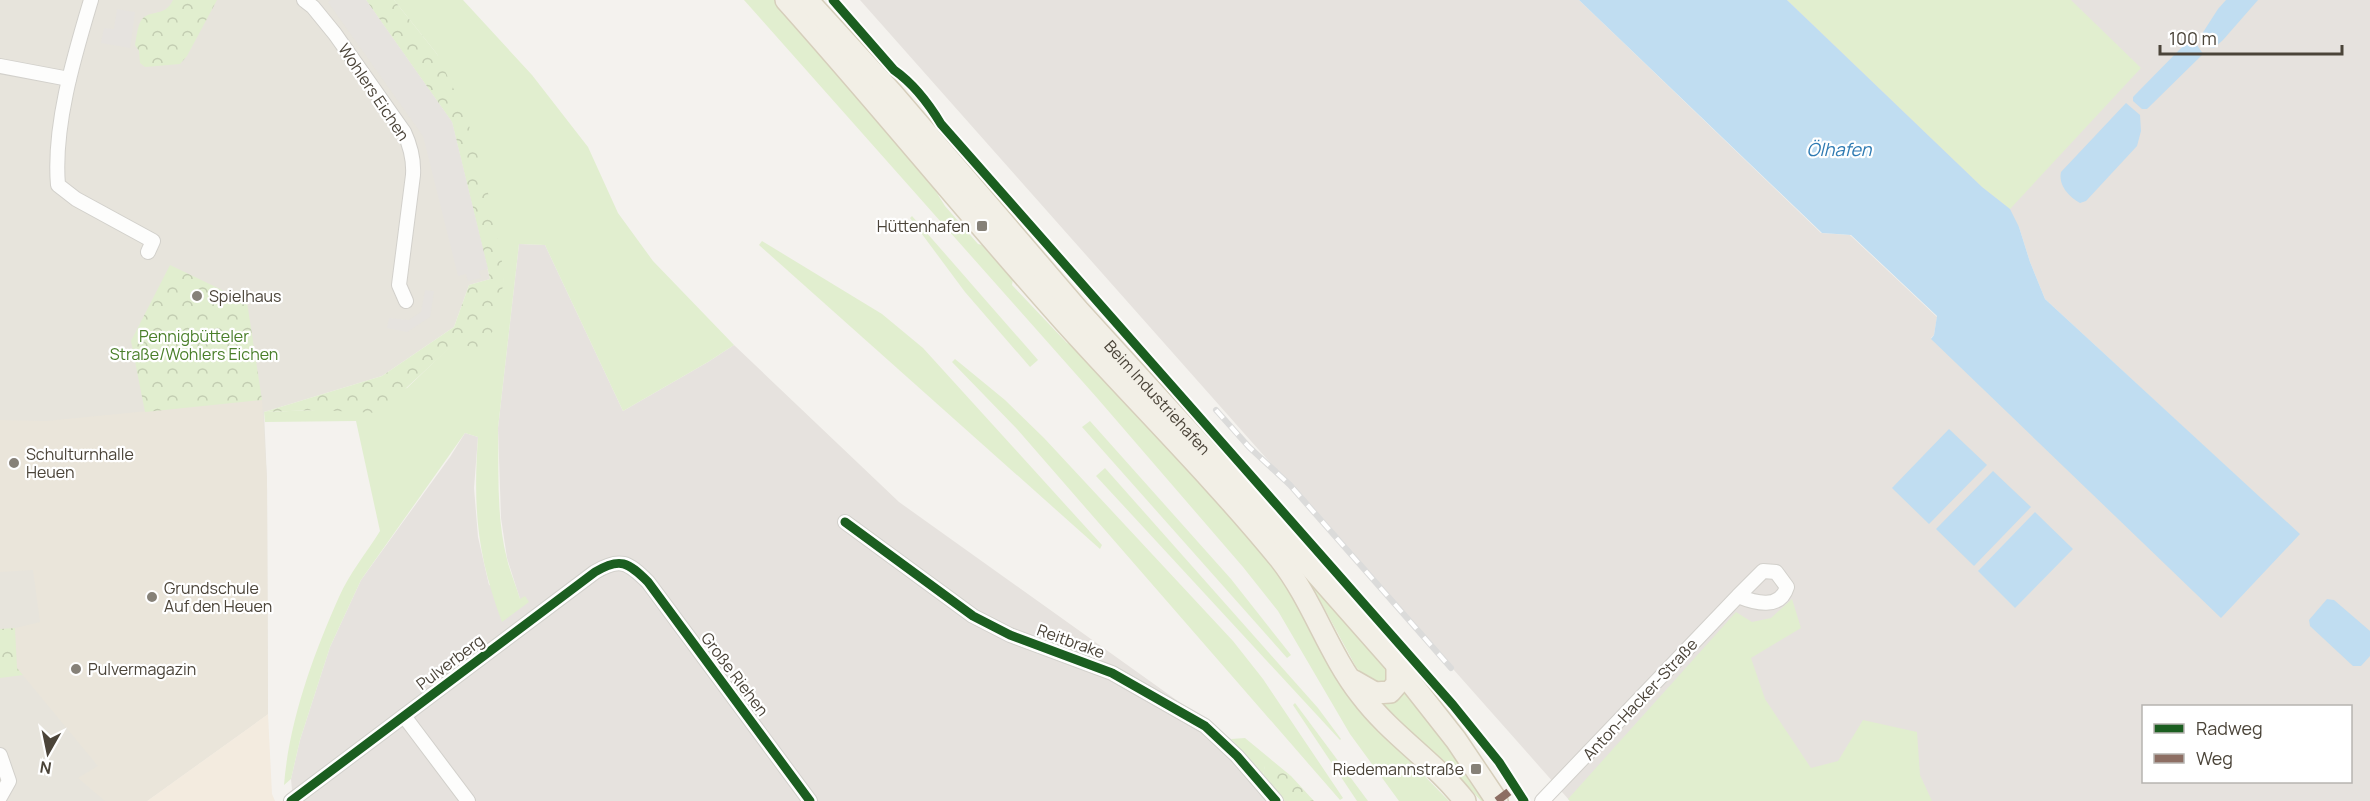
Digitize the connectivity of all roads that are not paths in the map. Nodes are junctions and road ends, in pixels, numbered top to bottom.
1 (91, 0) edge
2 (304, 0) edge
3 (786, 0) edge
4 (807, 0) edge
5 (0, 66) edge
6 (69, 79) junction
7 (148, 252) dead end
8 (406, 301) dead end
9 (845, 522) dead end
10 (633, 567) joint
11 (1738, 596) dead end
12 (1397, 665) junction
13 (1348, 678) junction
14 (404, 716) junction
15 (0, 755) edge
16 (0, 797) edge
17 (291, 801) edge
18 (468, 801) edge
19 (810, 801) edge
20 (1276, 801) edge
21 (1465, 801) edge
22 (1497, 801) edge
23 (1542, 801) edge

1 - 6 street
2 - 8 street, Wohlers Eichen
3 - 13 main road, Beim Industriehafen
4 - 12 main road, Beim Industriehafen
5 - 6 street
6 - 7 street
9 - 20 street, Reitbrake
10 - 14 street, Pulverberg
10 - 19 street, Große Riehen
11 - 23 street, Anton-Hacker-Straße
12 - 13 main road
12 - 22 main road, Beim Industriehafen
13 - 21 main road, Beim Industriehafen
14 - 17 street, Pulverberg
14 - 18 street
15 - 16 street

